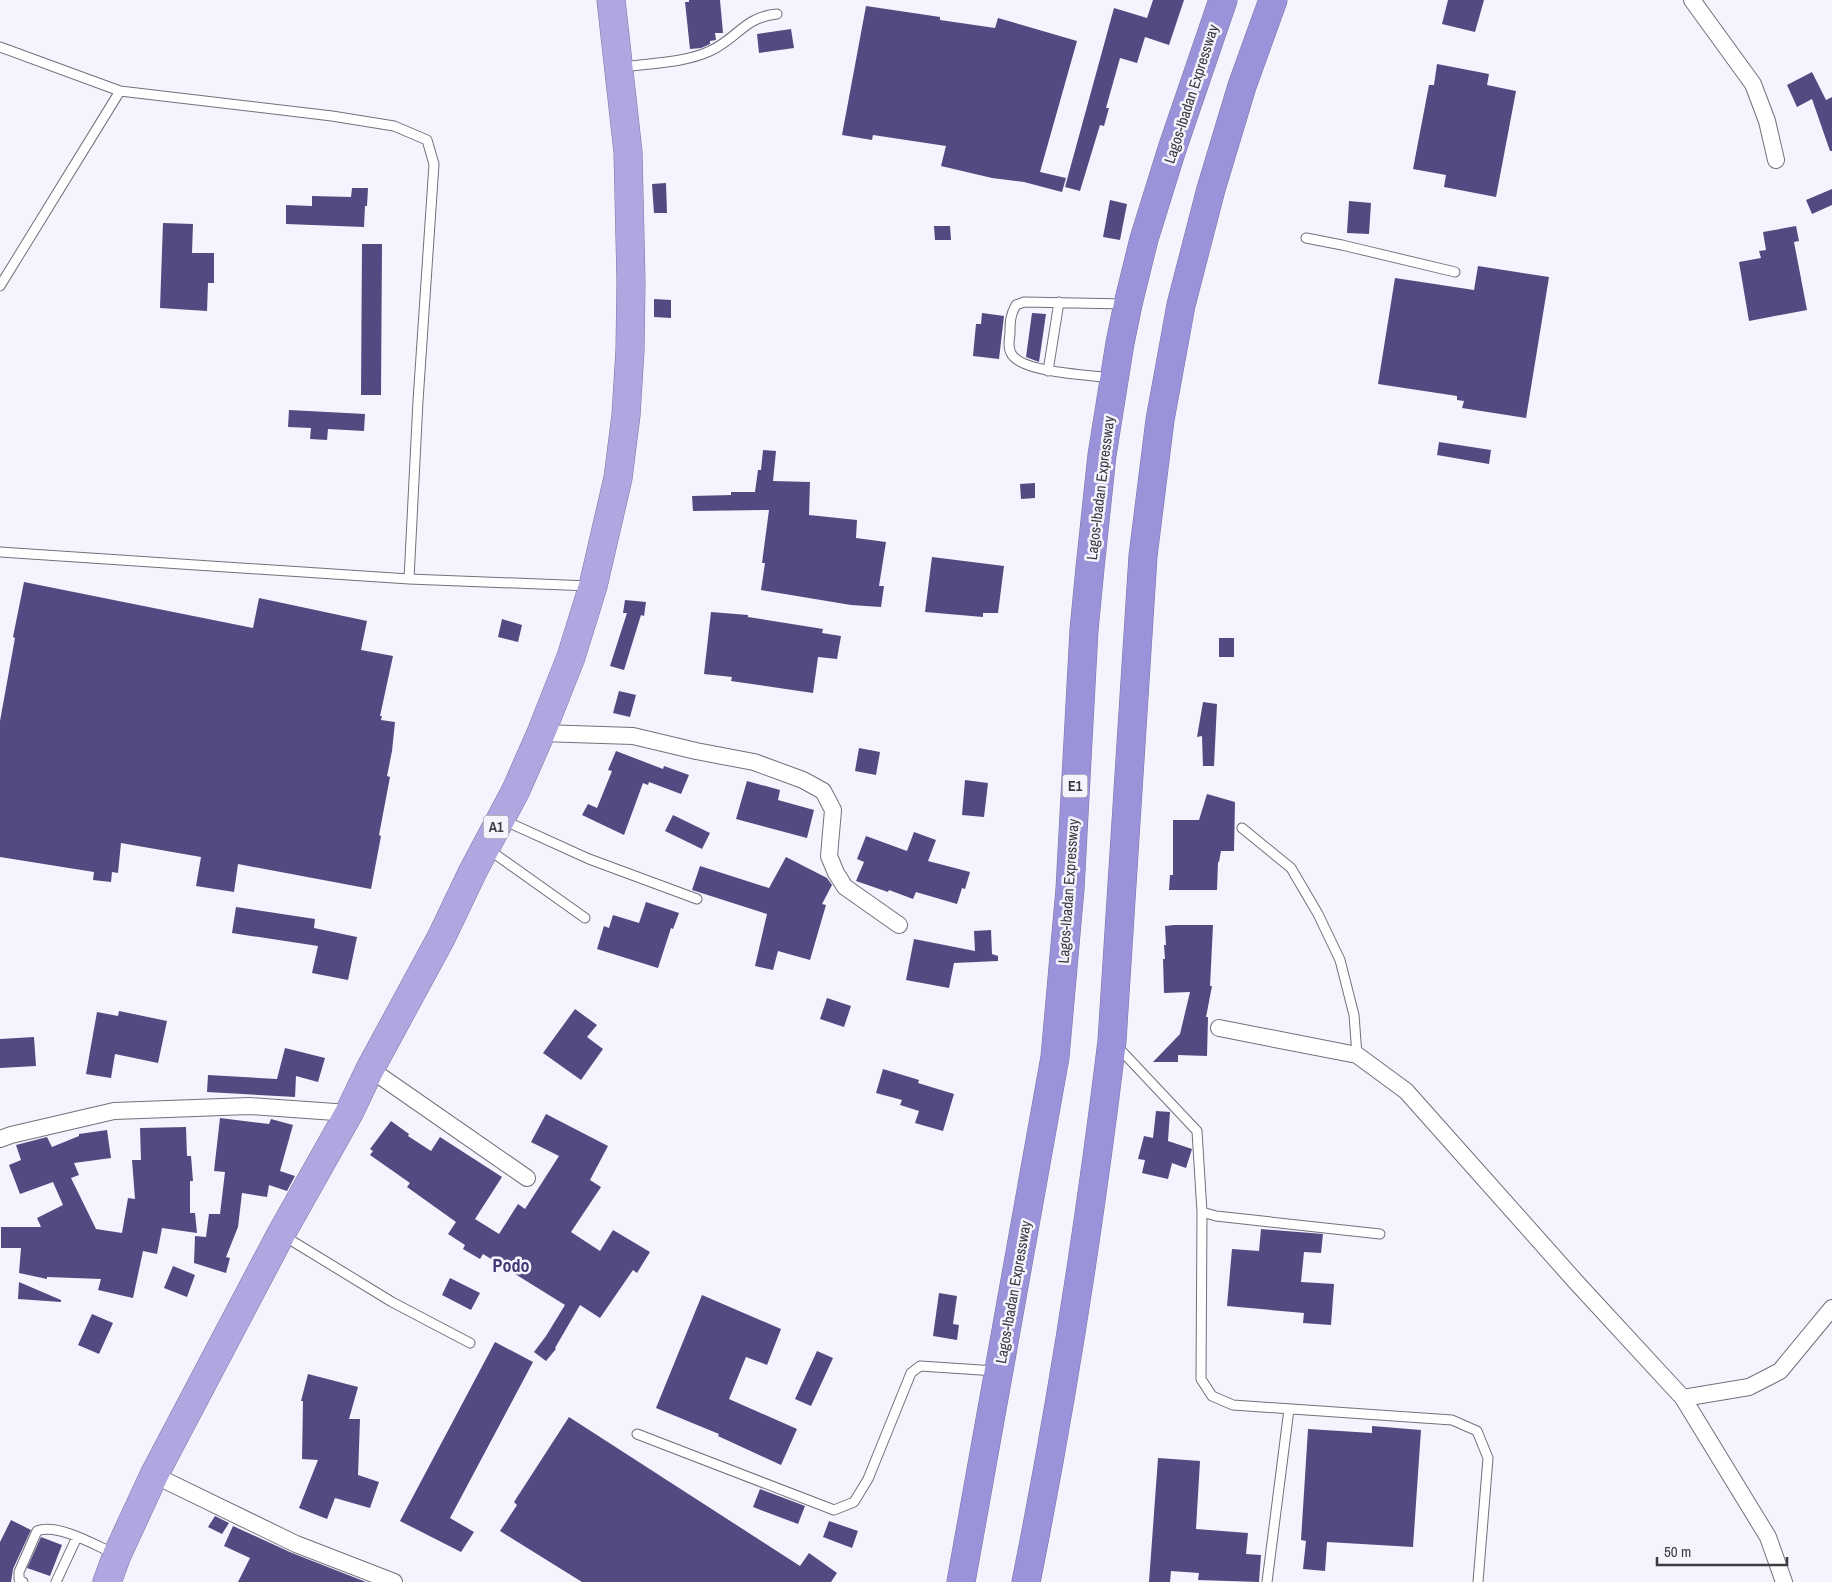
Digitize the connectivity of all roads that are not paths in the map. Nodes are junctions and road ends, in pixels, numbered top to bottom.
1 (611, 0) edge
2 (1224, 0) edge
3 (1273, 0) edge
4 (1692, 0) edge
5 (777, 14) dead end
6 (0, 47) edge
7 (619, 67) junction
8 (120, 91) junction
9 (1776, 160) dead end
10 (1306, 238) dead end
11 (1455, 272) dead end
12 (0, 286) edge
13 (1059, 302) junction
14 (1128, 304) junction
15 (1048, 371) junction
16 (1114, 378) junction
17 (0, 552) edge
18 (409, 579) junction
19 (593, 586) junction
20 (542, 733) junction
21 (501, 819) junction
22 (1242, 828) dead end
23 (486, 847) junction
24 (697, 899) dead end
25 (585, 918) dead end
26 (899, 925) dead end
27 (1219, 1028) dead end
28 (1112, 1041) junction
29 (1357, 1055) junction
30 (370, 1069) junction
31 (349, 1112) junction
32 (0, 1139) edge
33 (527, 1178) dead end
34 (1202, 1212) junction
35 (281, 1234) junction
36 (1380, 1234) dead end
37 (1832, 1308) edge
38 (470, 1343) dead end
39 (999, 1372) junction
40 (1683, 1398) junction
41 (1289, 1409) junction
42 (637, 1434) dead end
43 (154, 1475) junction
44 (76, 1537) junction
45 (117, 1555) junction
46 (23, 1582) edge
47 (56, 1582) edge
48 (107, 1582) edge
49 (394, 1582) edge
50 (961, 1582) edge
51 (1026, 1582) edge
52 (1267, 1582) edge
53 (1478, 1582) edge
54 (1784, 1582) edge

1 - 7 highway, A1
2 - 14 highway, Lagos-Ibadan Expressway / E1
3 - 28 highway
4 - 9 street
5 - 7 lane
6 - 8 lane
7 - 19 highway, A1
8 - 12 lane
8 - 18 lane
10 - 11 lane
13 - 14 lane
13 - 15 lane
13 - 15 lane
14 - 16 highway, Lagos-Ibadan Expressway / E1
15 - 16 lane
16 - 39 highway, Lagos-Ibadan Expressway / E1
17 - 18 lane
18 - 19 lane
19 - 20 highway, A1
20 - 21 highway, A1
20 - 26 street
21 - 23 highway, A1
21 - 24 lane
22 - 29 lane
23 - 25 lane
23 - 30 highway, A1
27 - 29 street
28 - 34 lane
28 - 51 highway
29 - 40 street
30 - 31 highway, A1
30 - 33 street
31 - 32 street
31 - 35 highway, A1
34 - 36 lane
34 - 41 lane
35 - 38 lane
35 - 43 highway, A1
37 - 40 street
39 - 42 lane
39 - 50 highway, Lagos-Ibadan Expressway / E1
40 - 54 street
41 - 52 lane
41 - 53 lane
43 - 45 highway, A1
43 - 49 street
44 - 45 lane
44 - 46 lane
44 - 47 lane
45 - 48 highway, A1

